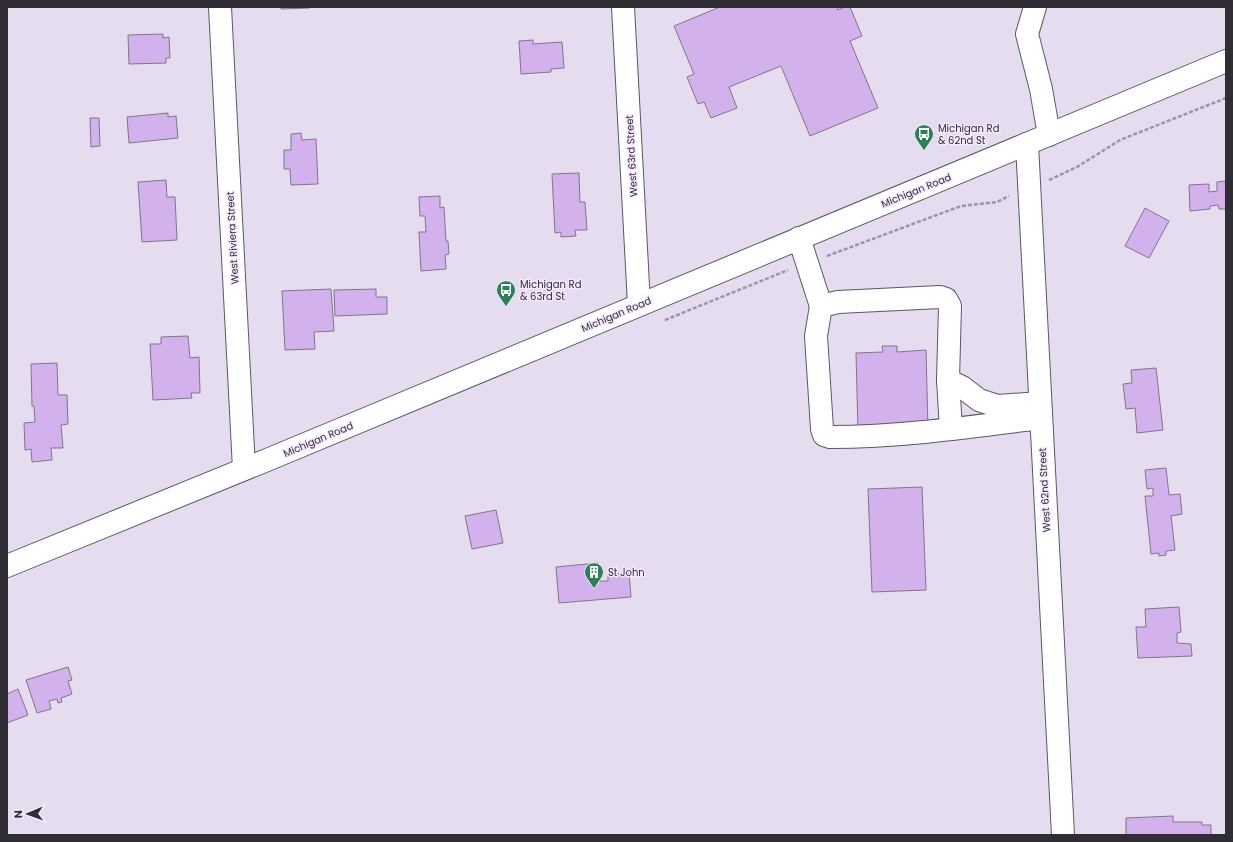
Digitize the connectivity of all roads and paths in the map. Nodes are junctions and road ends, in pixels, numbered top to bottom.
1 (220, 7) edge
2 (623, 7) edge
3 (1035, 7) edge
4 (1226, 61) edge
5 (1226, 98) edge
6 (1049, 135) junction
7 (1027, 144) junction
8 (1029, 188) junction
9 (799, 238) junction
10 (808, 263) junction
11 (639, 304) junction
12 (821, 306) junction
13 (662, 321) dead end
14 (948, 380) junction
15 (1040, 411) junction
16 (951, 429) junction
17 (244, 469) junction
18 (7, 566) edge
19 (1063, 835) edge

1 - 17 street, West Riviera Street
2 - 11 street, West 63rd Street
3 - 6 street
4 - 6 street, Michigan Road
5 - 8 path
6 - 7 street, Michigan Road
7 - 8 street, West 62nd Street
7 - 9 street, Michigan Road
8 - 10 path
8 - 15 street, West 62nd Street
9 - 10 street
9 - 11 street, Michigan Road
10 - 12 street
10 - 13 path
11 - 17 street, Michigan Road
12 - 14 street
12 - 16 street
14 - 15 street
14 - 16 street
15 - 16 street
15 - 19 street, West 62nd Street
17 - 18 street, Michigan Road

